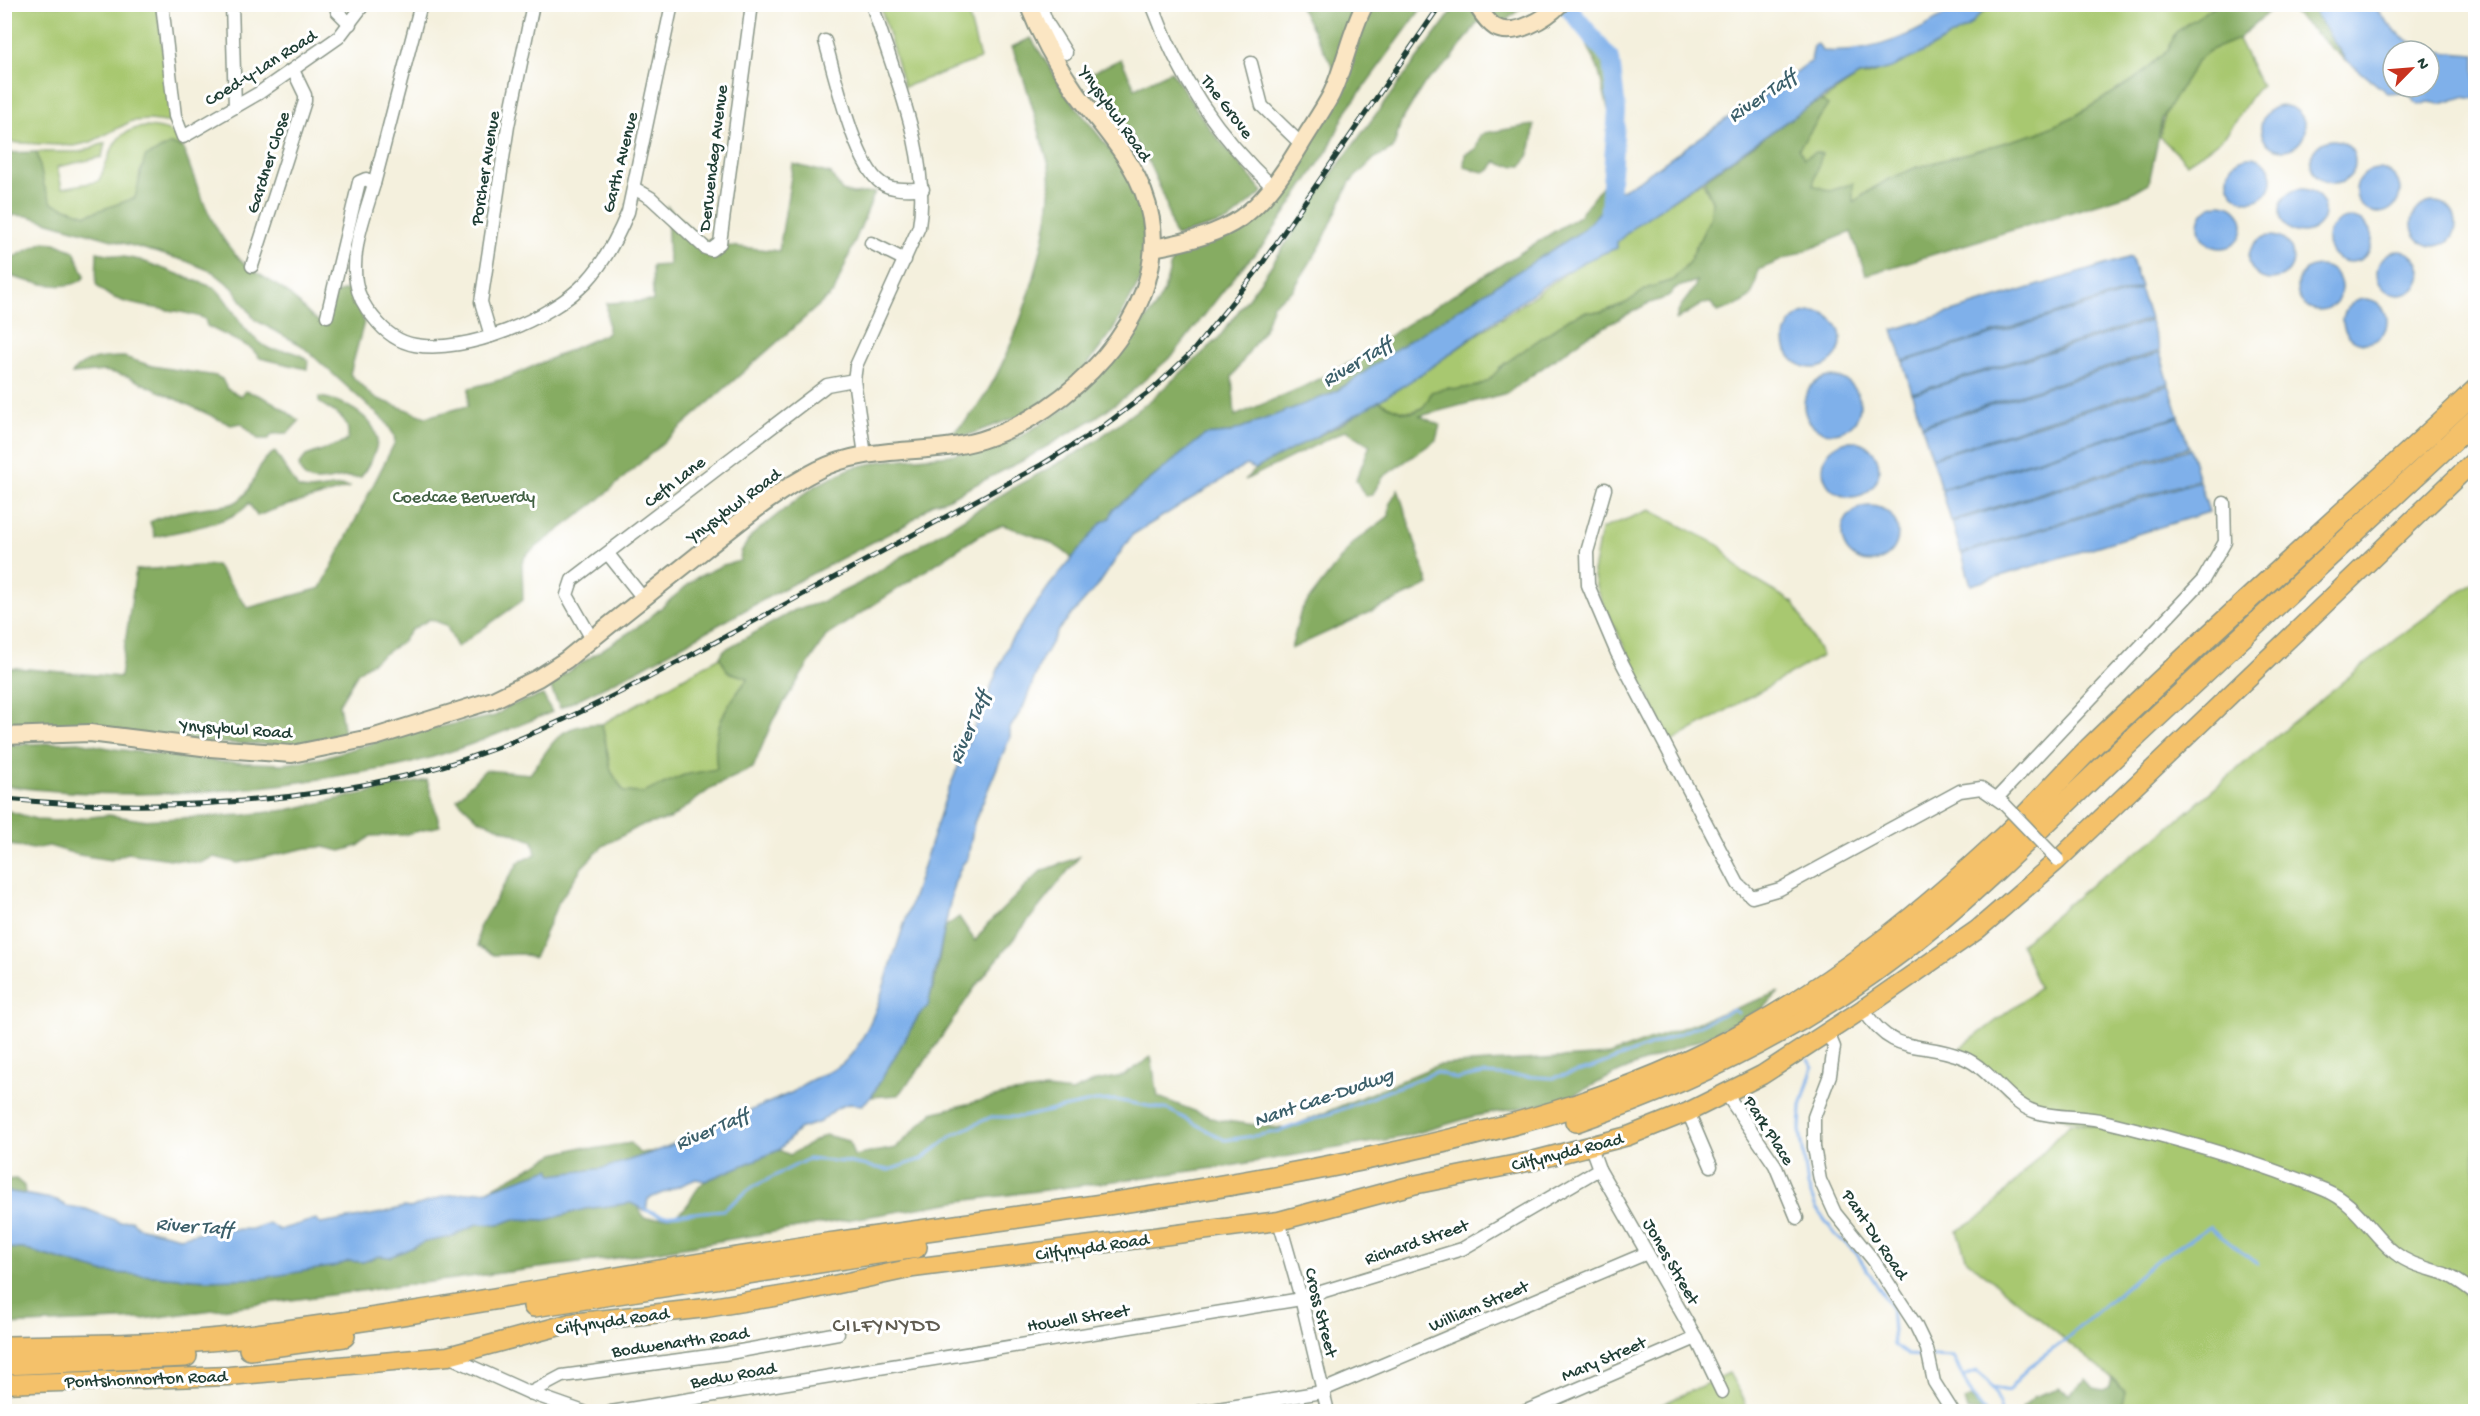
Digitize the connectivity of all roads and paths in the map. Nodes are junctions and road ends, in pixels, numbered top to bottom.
1 (162, 4) edge
2 (232, 4) edge
3 (336, 4) edge
4 (364, 4) edge
5 (421, 4) edge
6 (533, 4) edge
7 (672, 4) edge
8 (752, 4) edge
9 (872, 4) edge
10 (1028, 4) edge
11 (1040, 4) edge
12 (1152, 4) edge
13 (1365, 4) edge
14 (1476, 4) edge
15 (1558, 7) edge
16 (350, 24) junction
17 (825, 41) dead end
18 (1066, 53) dead end
19 (1251, 63) dead end
20 (293, 70) junction
21 (235, 107) junction
22 (1301, 144) junction
23 (374, 184) junction
24 (634, 188) junction
25 (1274, 188) junction
26 (923, 189) junction
27 (871, 243) dead end
28 (1153, 248) junction
29 (904, 260) junction
30 (252, 266) dead end
31 (327, 316) dead end
32 (491, 336) junction
33 (854, 380) junction
34 (2475, 390) edge
35 (2475, 419) edge
36 (865, 455) junction
37 (2475, 459) edge
38 (1605, 489) dead end
39 (2224, 503) dead end
40 (608, 554) junction
41 (643, 598) junction
42 (592, 639) junction
43 (4, 736) edge
44 (2001, 801) junction
45 (2058, 860) junction
46 (1863, 1010) junction
47 (1828, 1033) junction
48 (1727, 1095) junction
49 (1689, 1113) junction
50 (1591, 1148) junction
51 (1711, 1166) dead end
52 (1599, 1169) junction
53 (1797, 1218) dead end
54 (1279, 1221) junction
55 (1647, 1253) junction
56 (2475, 1294) edge
57 (1301, 1298) junction
58 (838, 1333) dead end
59 (1696, 1338) junction
60 (4, 1347) edge
61 (448, 1356) junction
62 (4, 1364) edge
63 (861, 1370) joint
64 (286, 1372) joint
65 (4, 1384) edge
66 (1322, 1391) junction
67 (1722, 1392) dead end
68 (530, 1393) junction
69 (670, 1407) edge
70 (584, 1412) edge
71 (611, 1412) edge
72 (1198, 1412) edge
73 (1328, 1412) edge
74 (1524, 1412) edge
75 (1953, 1412) edge

1 - 21 street, Coed-y-Lan Road
2 - 21 street
3 - 16 street
4 - 16 street, Coed-y-Lan Road
5 - 23 street
6 - 32 street, Porcher Avenue
7 - 24 street, Garth Avenue
8 - 24 street, Derwendeg Avenue
9 - 26 street
10 - 28 main road, Ynysybwl Road
11 - 18 street
12 - 25 street, The Grove
13 - 22 main road
14 - 15 main road
16 - 20 street, Coed-y-Lan Road
17 - 26 street
19 - 22 street
20 - 21 street, Coed-y-Lan Road
20 - 30 street, Gardner Close
22 - 25 main road
23 - 31 street
23 - 32 street, Garth Avenue
24 - 32 street, Garth Avenue
25 - 28 main road
26 - 29 street
27 - 29 street
28 - 36 main road, Ynysybwl Road
29 - 33 street
33 - 36 street
33 - 40 street, Cefn Lane
34 - 60 highway
35 - 62 highway
36 - 41 main road, Ynysybwl Road
37 - 45 main road, Cilfynydd Road
38 - 44 street
39 - 44 street
40 - 41 street
40 - 42 street, Cefn Lane
41 - 42 main road, Ynysybwl Road
42 - 43 main road, Ynysybwl Road
44 - 45 street, bridge
45 - 46 main road, Cilfynydd Road
46 - 47 main road, Cilfynydd Road
46 - 56 street
47 - 48 main road, Cilfynydd Road
47 - 75 street, Pant Du Road
48 - 49 main road, Cilfynydd Road
48 - 53 street, Park Place
49 - 50 main road, Cilfynydd Road
49 - 51 street
50 - 52 street, Jones Street
50 - 54 main road, Cilfynydd Road
52 - 55 street, Jones Street
52 - 57 street, Richard Street
54 - 57 street, Cross Street
54 - 61 main road, Cilfynydd Road
55 - 59 street, Jones Street
55 - 66 street, William Street
57 - 63 street, Howell Street
57 - 66 street, Cross Street
58 - 68 street, Bodwenarth Road
59 - 67 street, Jones Street
59 - 74 street, Mary Street
61 - 64 main road, Cilfynydd Road
61 - 68 street
63 - 69 street, Bedw Road
64 - 65 main road, Pontshonnorton Road
66 - 72 street, William Street
66 - 73 street, Cross Street
68 - 70 street
69 - 71 street, Bedw Road

